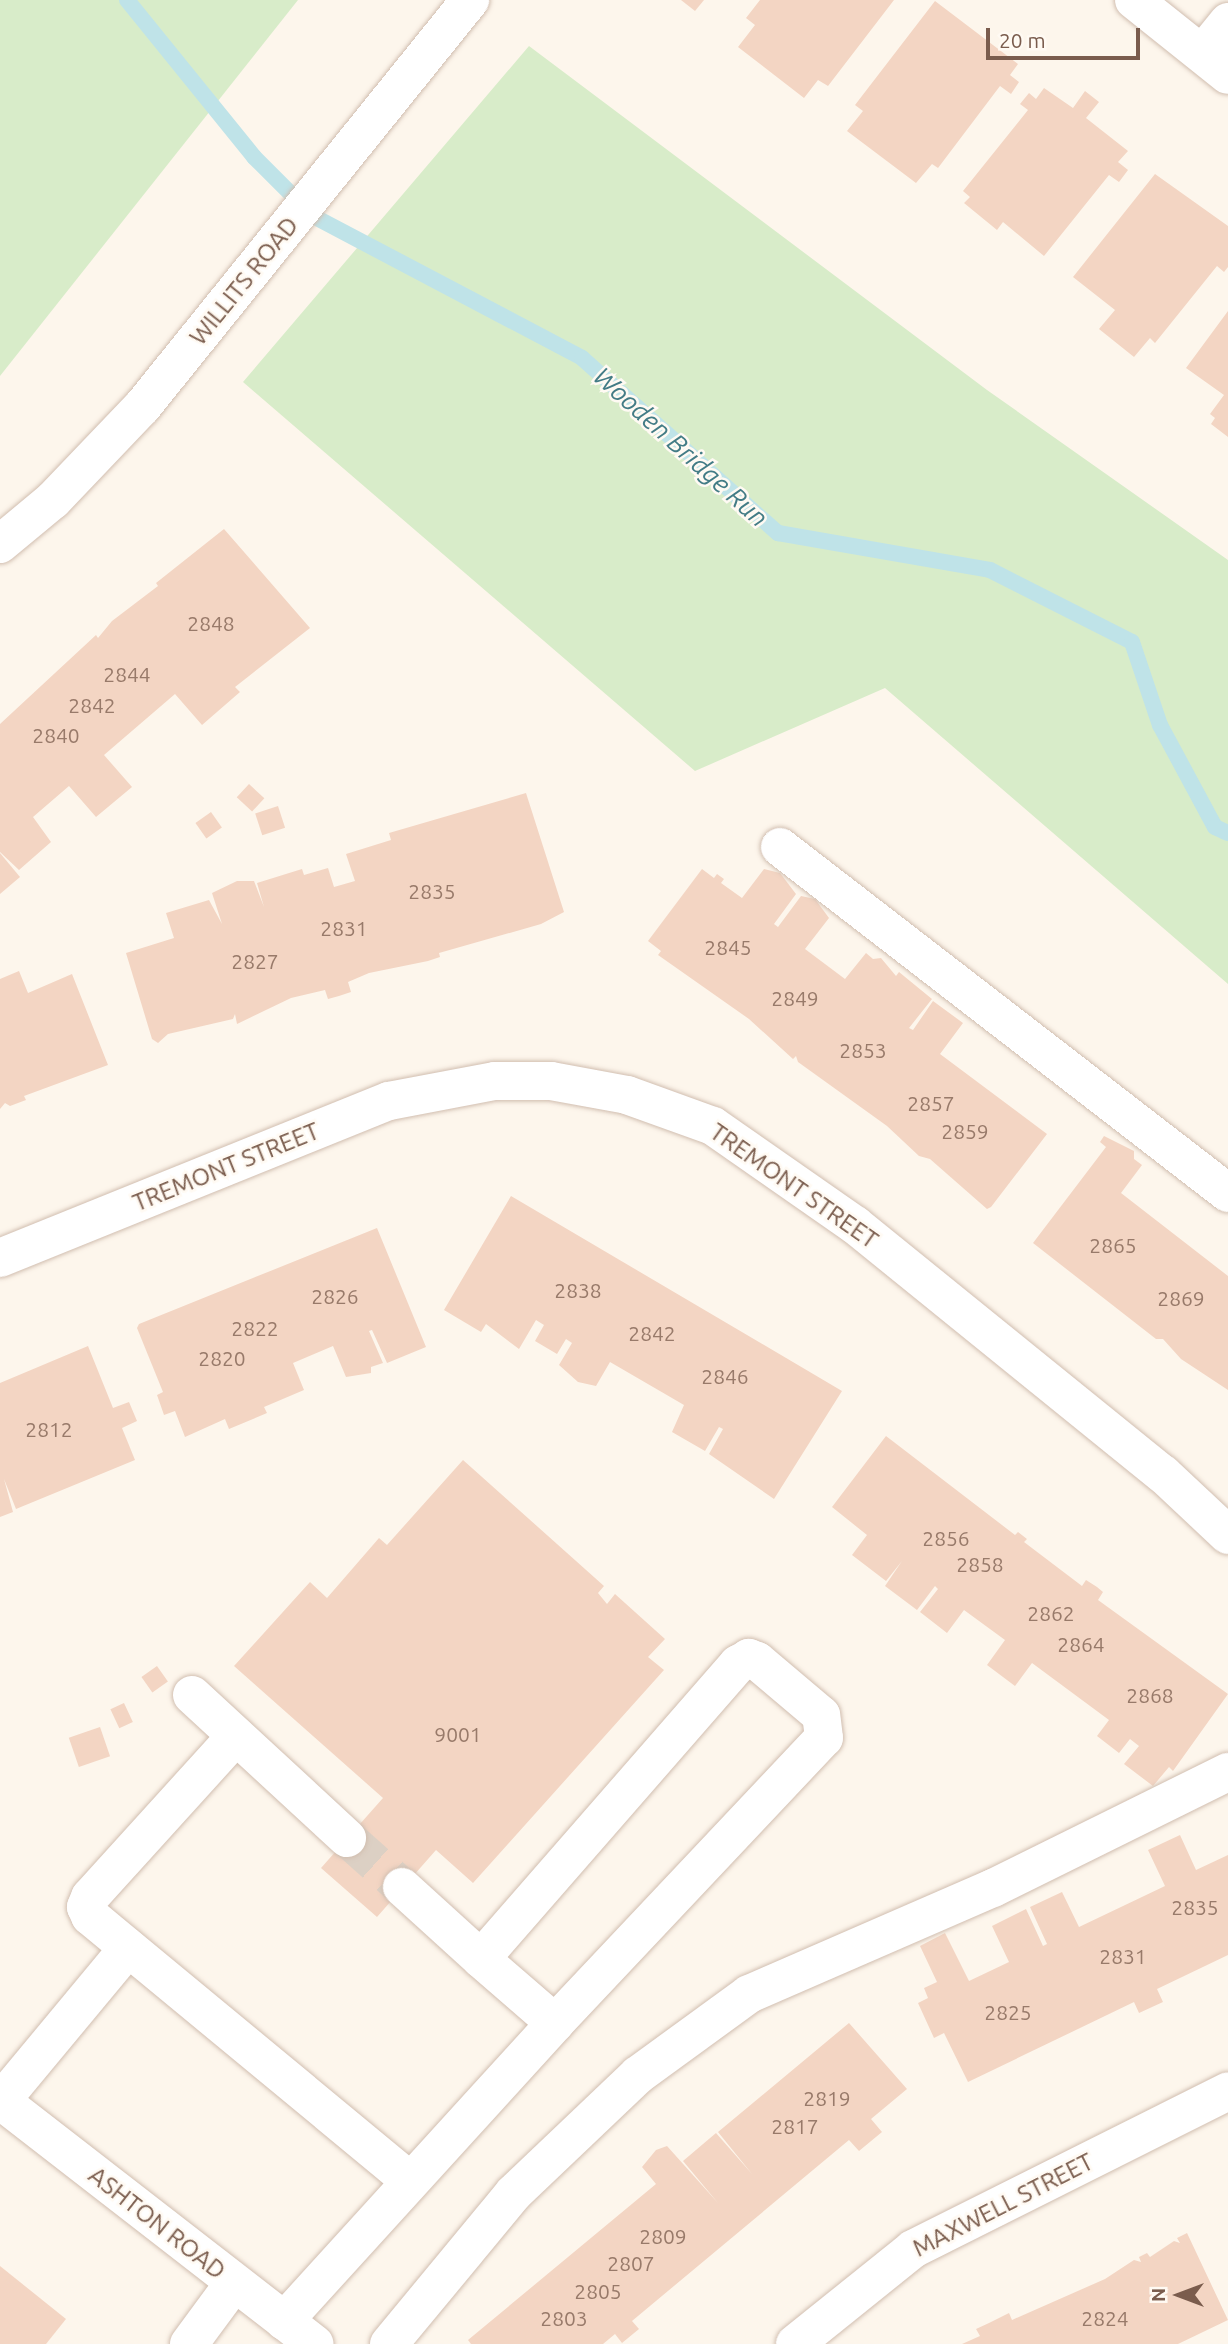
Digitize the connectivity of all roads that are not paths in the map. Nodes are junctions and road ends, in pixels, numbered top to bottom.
1 (470, 0) edge
2 (1134, 0) edge
3 (1228, 22) edge
4 (1216, 64) edge
5 (0, 544) edge
6 (779, 847) dead end
7 (1228, 1193) edge
8 (0, 1258) edge
9 (1228, 1535) edge
10 (192, 1695) dead end
11 (236, 1736) junction
12 (1228, 1772) edge
13 (347, 1838) tunnel mouth
14 (402, 1888) tunnel mouth
15 (128, 1948) junction
16 (481, 1959) junction
17 (555, 2023) junction
18 (1228, 2091) edge
19 (1, 2100) edge
20 (410, 2181) junction
21 (234, 2283) junction
22 (284, 2320) junction
23 (189, 2344) edge
24 (314, 2344) edge
25 (389, 2344) edge
26 (795, 2344) edge

1 - 5 street, WILLITS ROAD
2 - 4 street
3 - 4 street
6 - 7 street
8 - 9 street, TREMONT STREET
10 - 11 street
11 - 13 street
11 - 15 street
12 - 25 street
14 - 16 street
15 - 19 street
15 - 20 street
16 - 17 street
16 - 17 street
17 - 20 street
18 - 26 street, MAXWELL STREET
19 - 21 street, ASHTON ROAD
20 - 22 street
21 - 22 street, ASHTON ROAD
21 - 23 street
22 - 24 street, ASHTON ROAD

